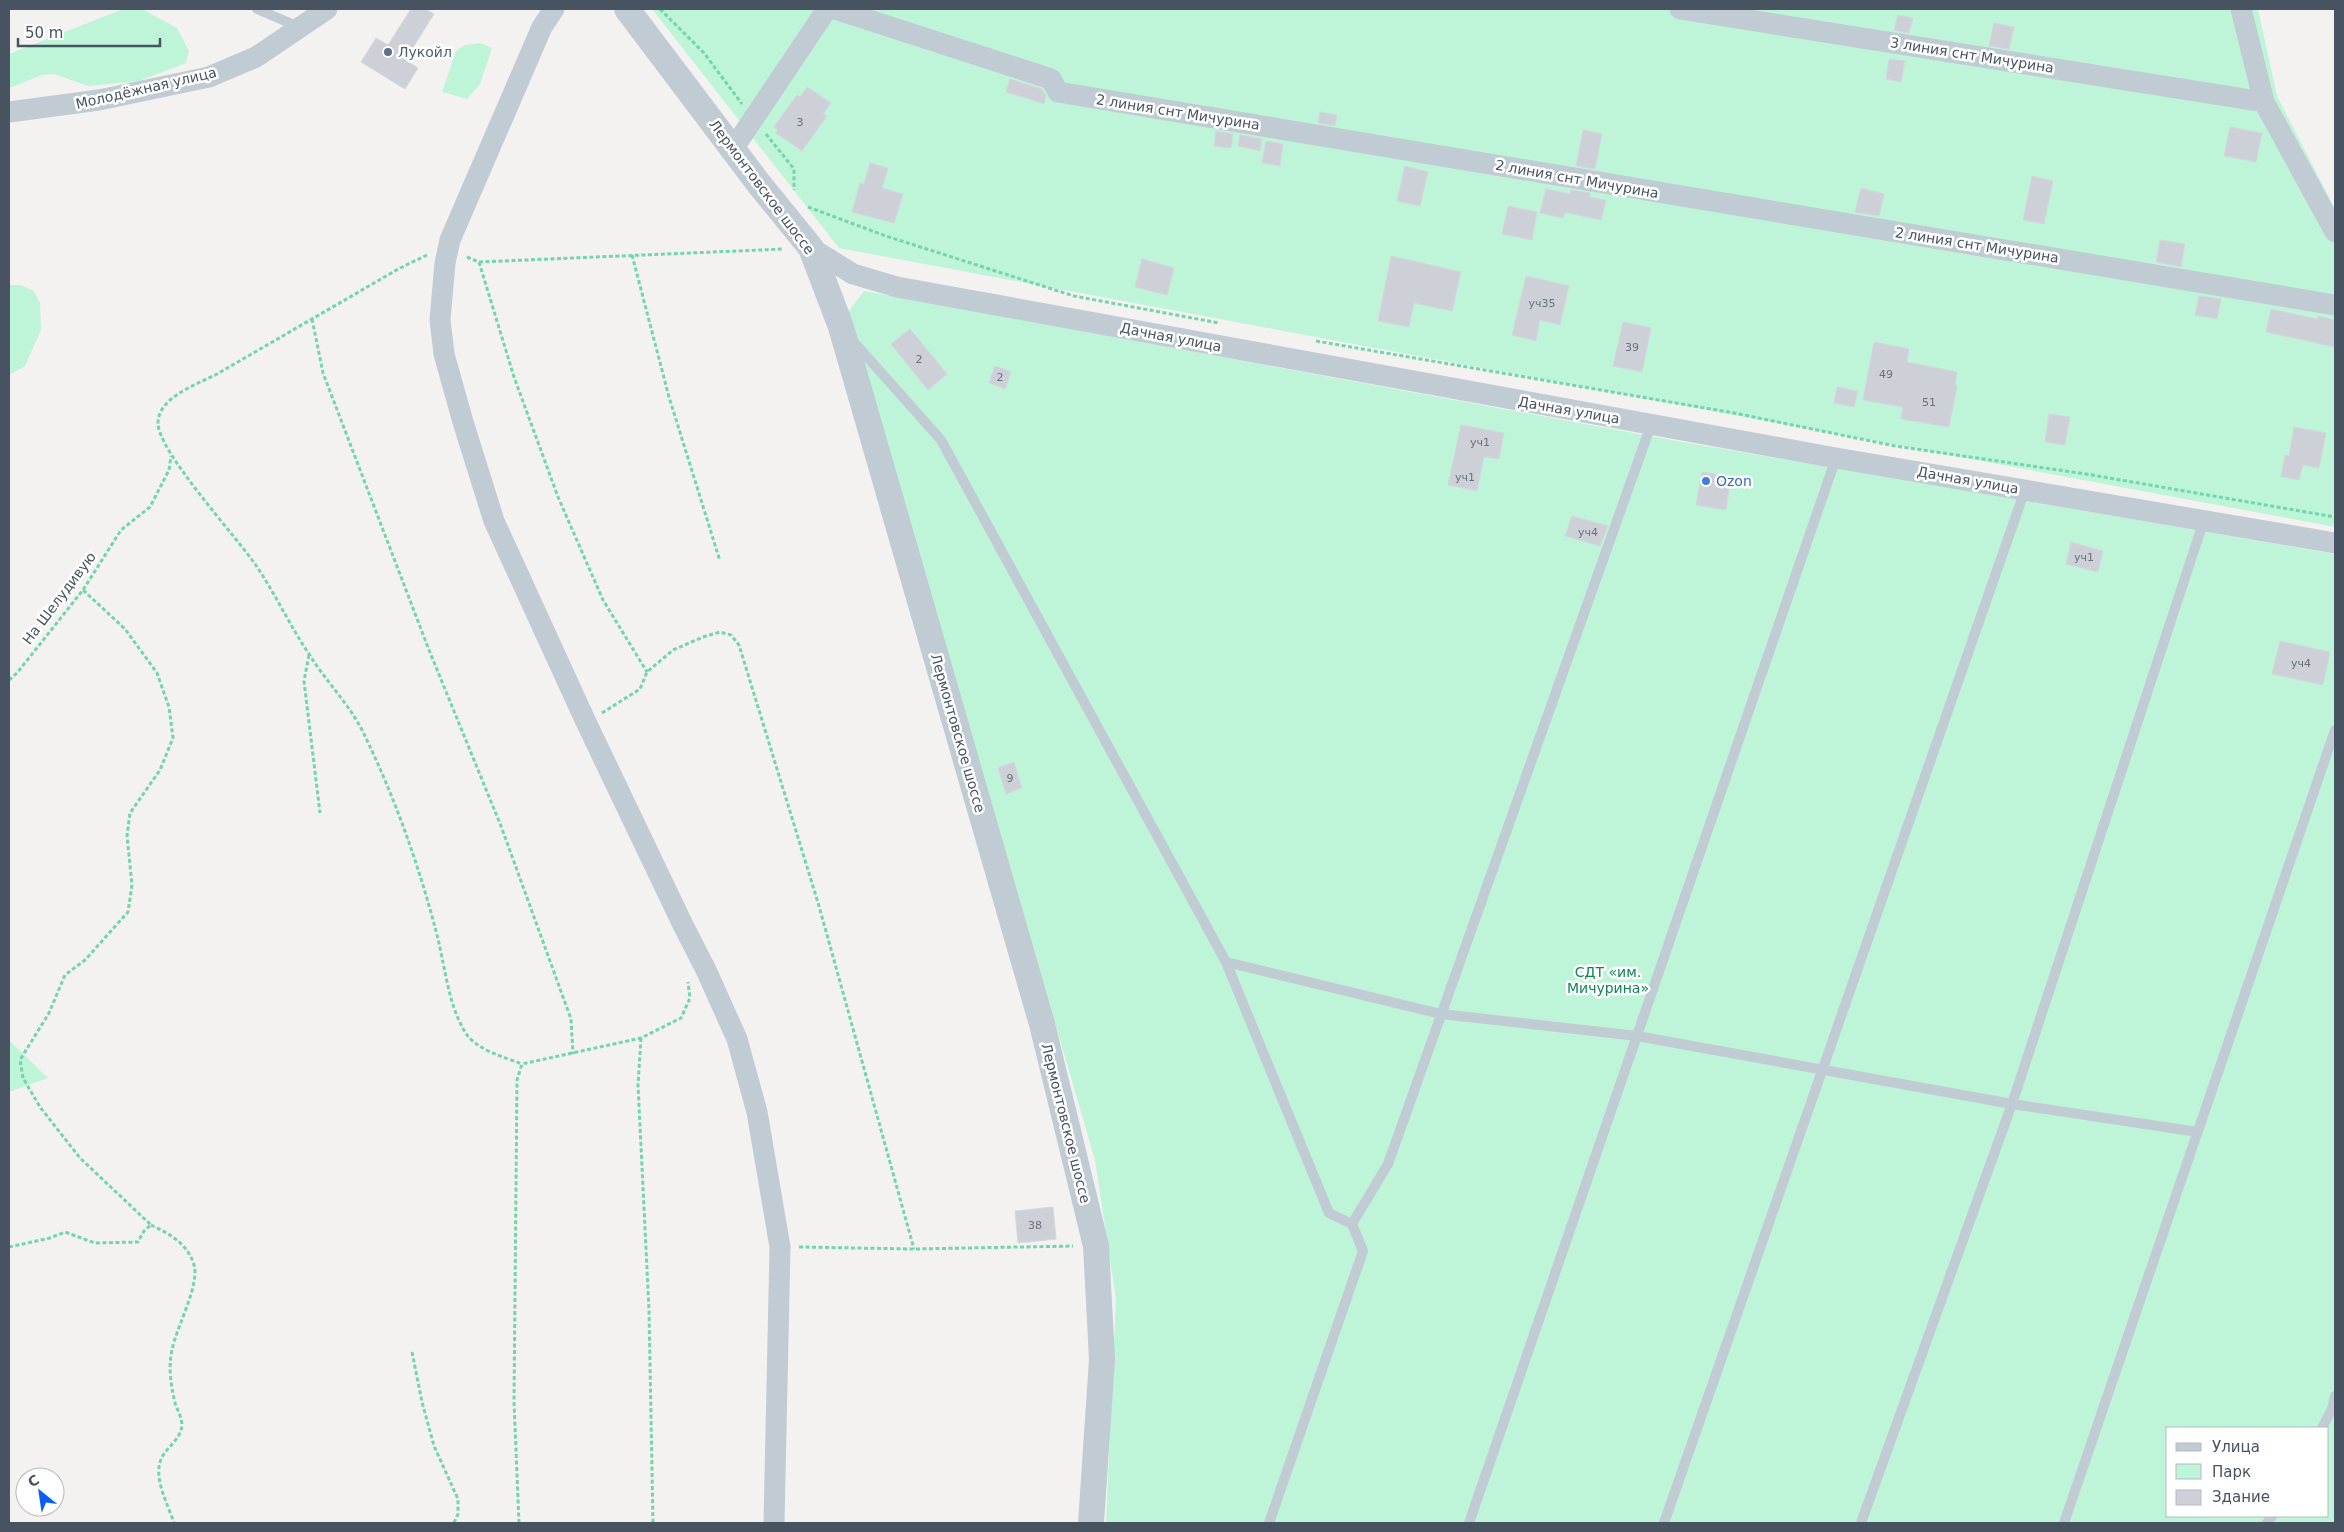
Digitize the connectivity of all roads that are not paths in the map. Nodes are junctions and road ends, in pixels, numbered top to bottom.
1 (257, 9) edge
2 (327, 9) edge
3 (554, 9) edge
4 (627, 9) edge
5 (827, 9) edge
6 (835, 9) edge
7 (1680, 9) edge
8 (2241, 9) edge
9 (300, 28) junction
10 (2264, 102) junction
11 (9, 112) edge
12 (732, 149) junction
13 (2335, 232) edge
14 (811, 248) junction
15 (2335, 305) edge
16 (841, 327) junction
17 (1651, 425) junction
18 (1836, 458) junction
19 (2025, 490) junction
20 (2204, 520) junction
21 (2335, 543) edge
22 (2335, 730) edge
23 (1226, 962) junction
24 (1441, 1014) junction
25 (1637, 1036) junction
26 (1824, 1070) junction
27 (2012, 1104) junction
28 (2198, 1132) junction
29 (1352, 1224) junction
30 (2335, 1396) edge
31 (2323, 1427) edge
32 (774, 1523) edge
33 (1091, 1523) edge
34 (1269, 1523) edge
35 (1469, 1523) edge
36 (1664, 1523) edge
37 (1861, 1523) edge
38 (2064, 1523) edge

1 - 9 lane
2 - 9 street, Молодёжная улица
3 - 32 street
4 - 12 street, Лермонтовское шоссе
5 - 12 street
6 - 15 street, 2 линия снт Мичурина
7 - 10 street, 3 линия снт Мичурина
8 - 10 street
9 - 11 street, Молодёжная улица
10 - 13 street
12 - 14 street, Лермонтовское шоссе
14 - 16 street, Лермонтовское шоссе
14 - 17 street, Дачная улица
16 - 23 lane
16 - 33 street, Лермонтовское шоссе
17 - 18 street, Дачная улица
17 - 24 lane
18 - 19 street, Дачная улица
18 - 25 lane
19 - 20 street, Дачная улица
19 - 26 lane
20 - 21 street, Дачная улица
20 - 27 lane
22 - 28 lane
23 - 24 lane
23 - 29 lane
24 - 25 lane
24 - 29 lane
25 - 26 lane
25 - 35 lane
26 - 27 lane
26 - 36 lane
27 - 28 lane
27 - 37 lane
28 - 38 lane
29 - 34 lane
30 - 31 lane

